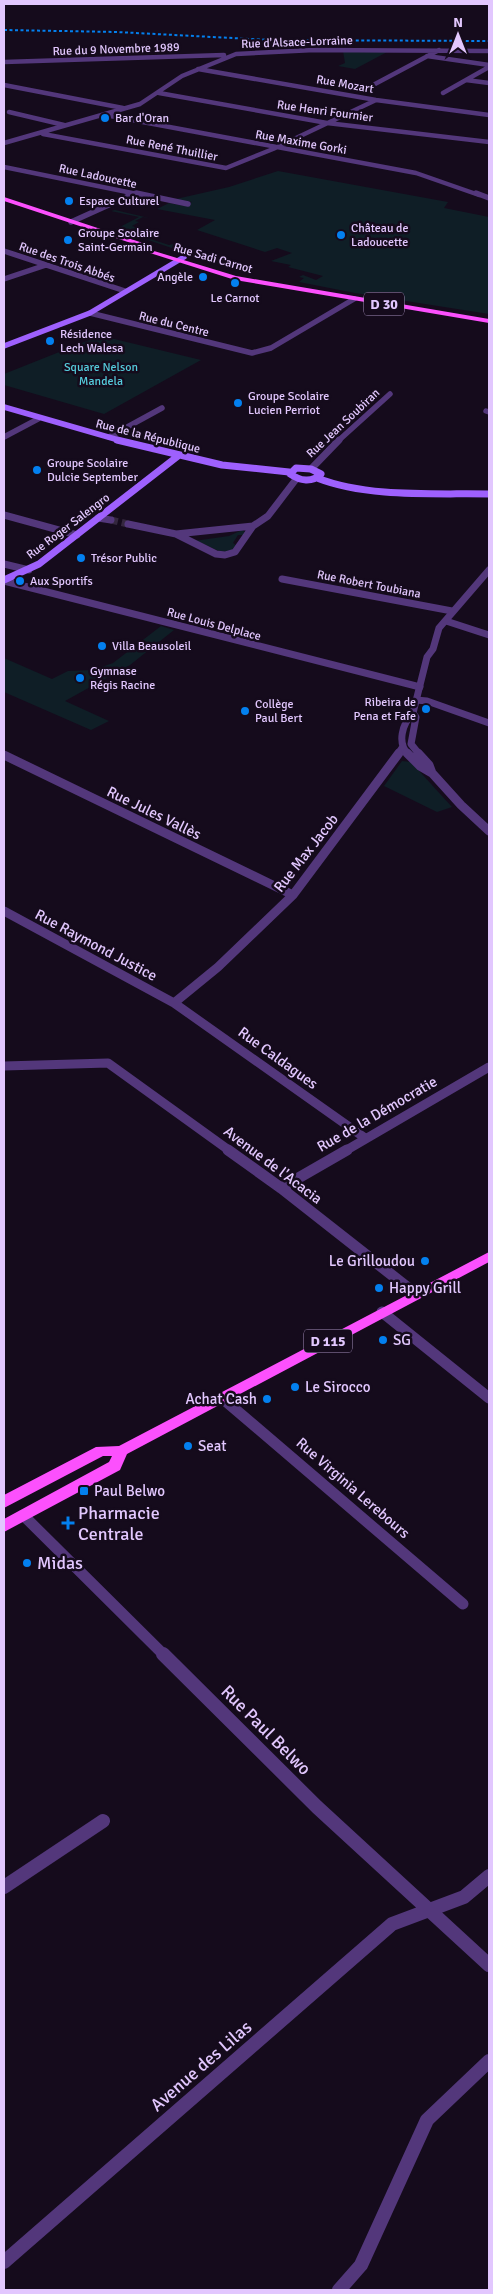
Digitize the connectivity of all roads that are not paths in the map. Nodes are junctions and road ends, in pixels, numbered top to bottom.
1 (439, 50) junction
2 (489, 51) edge
3 (230, 55) junction
4 (427, 56) junction
5 (4, 62) edge
6 (489, 66) edge
7 (198, 69) junction
8 (466, 80) junction
9 (489, 83) edge
10 (375, 84) dead end
11 (4, 85) edge
12 (17, 87) junction
13 (4, 92) edge
14 (159, 93) junction
15 (443, 93) dead end
16 (376, 100) junction
17 (125, 108) junction
18 (9, 112) dead end
19 (489, 114) edge
20 (105, 115) junction
21 (327, 123) junction
22 (66, 126) junction
23 (40, 133) junction
24 (489, 142) edge
25 (4, 143) edge
26 (276, 147) junction
27 (4, 167) edge
28 (489, 188) edge
29 (133, 194) junction
30 (477, 195) junction
31 (489, 198) edge
32 (4, 200) edge
33 (188, 204) dead end
34 (71, 222) junction
35 (4, 251) edge
36 (182, 259) junction
37 (46, 265) junction
38 (4, 279) edge
39 (125, 291) junction
40 (354, 299) junction
41 (90, 313) junction
42 (489, 321) edge
43 (4, 346) edge
44 (390, 394) dead end
45 (4, 407) edge
46 (162, 408) dead end
47 (38, 419) junction
48 (4, 437) edge
49 (109, 438) junction
50 (178, 456) junction
51 (200, 460) junction
52 (167, 465) junction
53 (311, 469) junction
54 (289, 472) junction
55 (297, 478) junction
56 (317, 478) junction
57 (489, 494) edge
58 (4, 515) edge
59 (98, 518) junction
60 (111, 520) tunnel mouth
61 (128, 524) tunnel mouth
62 (253, 526) junction
63 (176, 534) junction
64 (77, 535) junction
65 (4, 564) edge
66 (29, 570) junction
67 (489, 570) edge
68 (282, 579) dead end
69 (4, 580) edge
70 (452, 611) junction
71 (446, 621) junction
72 (489, 635) edge
73 (420, 687) junction
74 (416, 700) junction
75 (489, 723) edge
76 (406, 746) junction
77 (4, 755) edge
78 (489, 820) edge
79 (480, 823) junction
80 (489, 831) edge
81 (293, 895) junction
82 (4, 911) edge
83 (174, 1003) junction
84 (4, 1066) edge
85 (489, 1067) edge
86 (365, 1138) junction
87 (281, 1188) junction
88 (489, 1256) edge
89 (416, 1294) junction
90 (382, 1312) junction
91 (222, 1398) junction
92 (489, 1398) edge
93 (121, 1451) junction
94 (5, 1499) edge
95 (23, 1515) junction
96 (4, 1526) edge
97 (463, 1604) dead end
98 (103, 1821) dead end
99 (489, 1876) edge
100 (4, 1887) edge
101 (429, 1910) junction
102 (489, 1965) edge
103 (489, 2061) edge
104 (4, 2262) edge
105 (339, 2290) edge

1 - 2 street, Rue d'Alsace-Lorraine
1 - 3 street, Rue d'Alsace-Lorraine
1 - 4 street
3 - 5 street, Rue du 9 Novembre 1989
3 - 7 street, Rue d'Alsace-Lorraine
4 - 6 street
4 - 10 street
6 - 8 street
7 - 14 street, Rue d'Alsace-Lorraine
7 - 16 street, Rue Mozart
8 - 9 street
8 - 15 street
11 - 12 street
12 - 13 street
12 - 17 street
14 - 17 street, Rue d'Alsace-Lorraine
14 - 21 street, Rue Henri Fournier
16 - 19 street, Rue Mozart
16 - 21 street, Rue René Thuillier
17 - 20 street, Rue d'Alsace-Lorraine
18 - 22 street
20 - 22 street, Rue d'Alsace-Lorraine
20 - 26 street, Rue Maxime Gorki
21 - 24 street, Rue Henri Fournier
21 - 26 street, Rue René Thuillier
22 - 23 street, Rue d'Alsace-Lorraine
23 - 25 street, Rue d'Alsace-Lorraine
23 - 26 street, Rue René Thuillier
26 - 30 street, Rue Maxime Gorki
27 - 29 street, Rue Ladoucette
28 - 30 street
29 - 33 street, Rue Ladoucette
29 - 34 street
30 - 31 street, Rue Maxime Gorki
32 - 34 main road, Rue Sadi Carnot / D 30
34 - 36 main road, Rue Sadi Carnot / D 30
35 - 37 street, Rue des Trois Abbés
36 - 39 main road
36 - 40 main road, Rue Sadi Carnot / D 30
37 - 38 street
37 - 39 street, Rue des Trois Abbés
39 - 41 main road
40 - 41 street, Rue du Centre
40 - 42 main road, Rue Sadi Carnot / D 30
41 - 43 main road
44 - 53 street, Rue Jean Soubiran
45 - 47 main road, Rue de la République
46 - 49 street
47 - 48 street
47 - 49 main road, Rue de la République
49 - 50 main road, Rue de la République
50 - 51 main road, Rue de la République
50 - 52 main road, Rue Roger Salengro
51 - 52 main road, Rue Roger Salengro
51 - 54 main road, Rue de la République
52 - 59 main road, Rue Roger Salengro
53 - 54 main road, Rue de la République
53 - 56 main road
54 - 55 main road
55 - 56 main road
55 - 62 street
56 - 57 main road
58 - 64 street
59 - 60 street
59 - 64 main road, Rue Roger Salengro
61 - 63 street
62 - 63 street
62 - 63 street
64 - 66 main road, Rue Roger Salengro
65 - 66 street
66 - 69 main road, Rue Roger Salengro
67 - 70 street
68 - 70 street, Rue Robert Toubiana
69 - 73 street, Rue Louis Delplace
70 - 71 street
71 - 72 street
71 - 73 street
73 - 74 street
74 - 75 street
74 - 76 street
76 - 79 street
76 - 81 street, Rue Max Jacob
77 - 81 street, Rue Jules Vallès
78 - 79 street
79 - 80 street
81 - 83 street, Rue Max Jacob
82 - 83 street, Rue Raymond Justice
83 - 86 street, Rue Caldagues
84 - 87 street, Avenue de l'Acacia
85 - 86 street, Rue de la Démocratie
86 - 87 street, Rue de la Démocratie
87 - 89 street, Avenue de l'Acacia
88 - 89 main road, D 115
89 - 90 main road, D 115
90 - 91 main road, D 115
90 - 92 street
91 - 93 main road, D 115
91 - 97 street, Rue Virginia Lerebours
93 - 94 main road, D 115
93 - 95 main road, D 115
94 - 95 main road, D 115
95 - 96 main road, D 115
95 - 101 street, Rue Paul Belwo
98 - 100 street
99 - 101 street, Avenue des Lilas
101 - 102 street, Rue Paul Belwo
101 - 104 street, Avenue des Lilas
103 - 105 street

